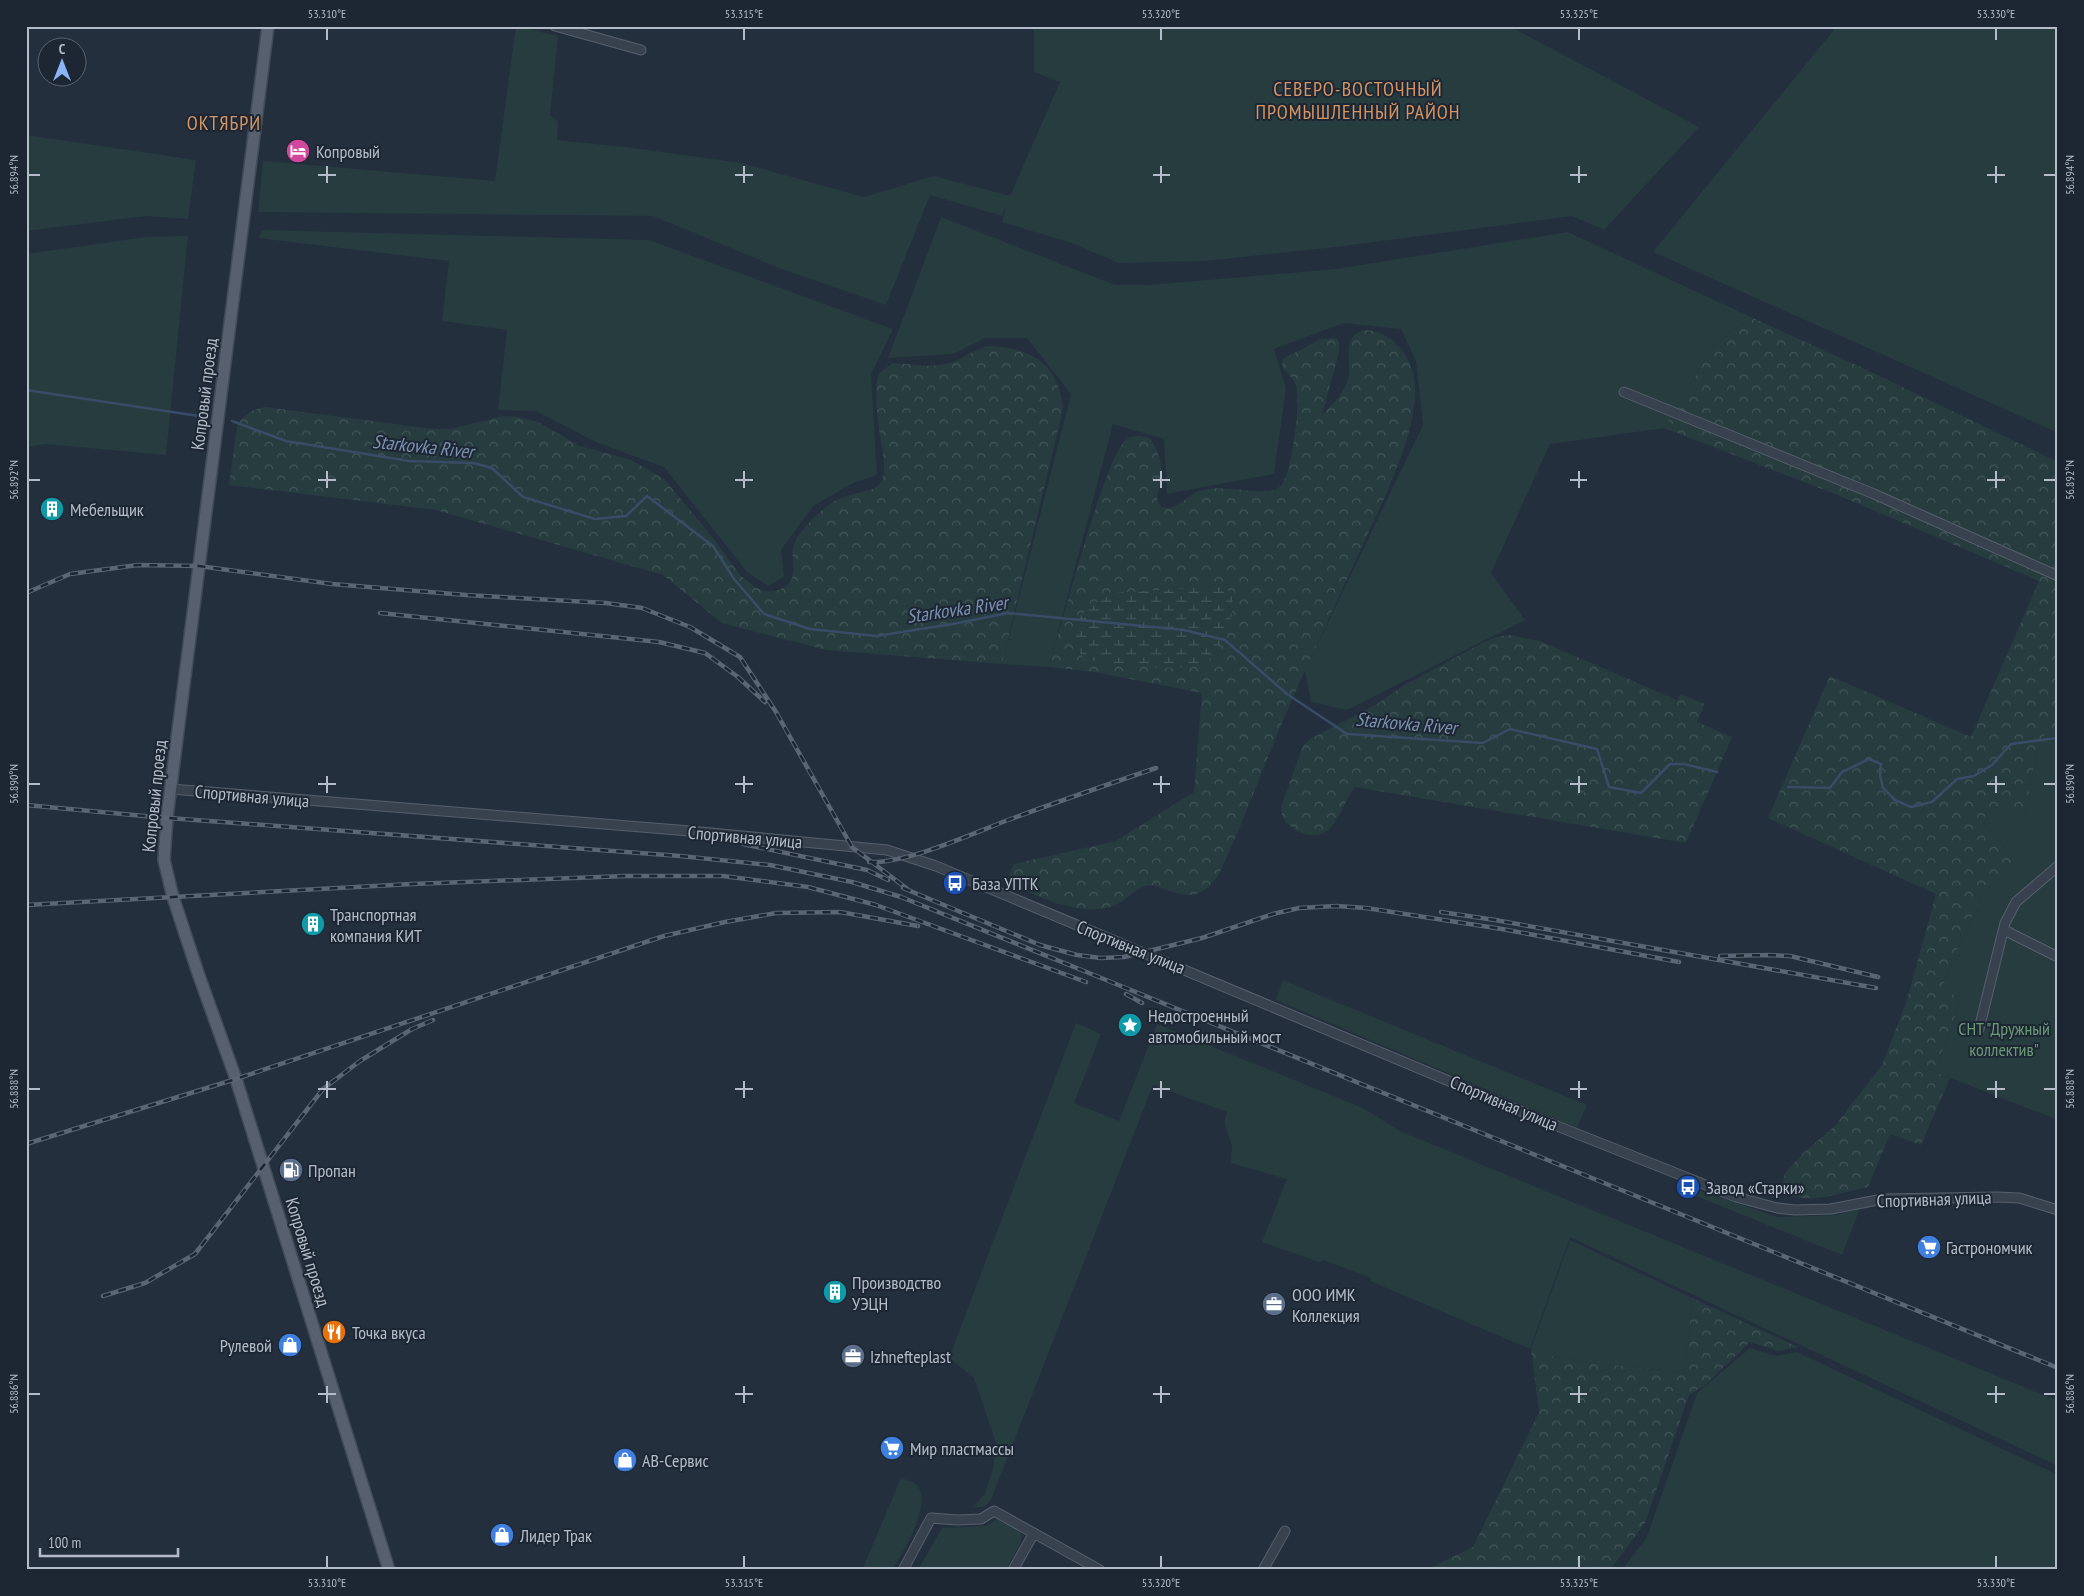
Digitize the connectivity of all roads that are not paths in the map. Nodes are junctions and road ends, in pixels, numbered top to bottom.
1 (268, 26) edge
2 (554, 26) edge
3 (641, 50) dead end
4 (1624, 392) dead end
5 (2058, 576) edge
6 (171, 789) junction
7 (2058, 866) edge
8 (2004, 930) junction
9 (2058, 957) edge
10 (1979, 1028) dead end
11 (2058, 1210) edge
12 (1285, 1531) dead end
13 (1034, 1532) junction
14 (389, 1570) edge
15 (903, 1570) edge
16 (1012, 1570) edge
17 (1100, 1570) edge
18 (1263, 1570) edge

1 - 6 main road, Копровый проезд
2 - 3 street
4 - 5 street
6 - 11 street, Спортивная улица
6 - 14 main road, Копровый проезд
7 - 8 street
8 - 9 street
8 - 10 street
12 - 18 street
13 - 15 street
13 - 16 street
13 - 17 street

